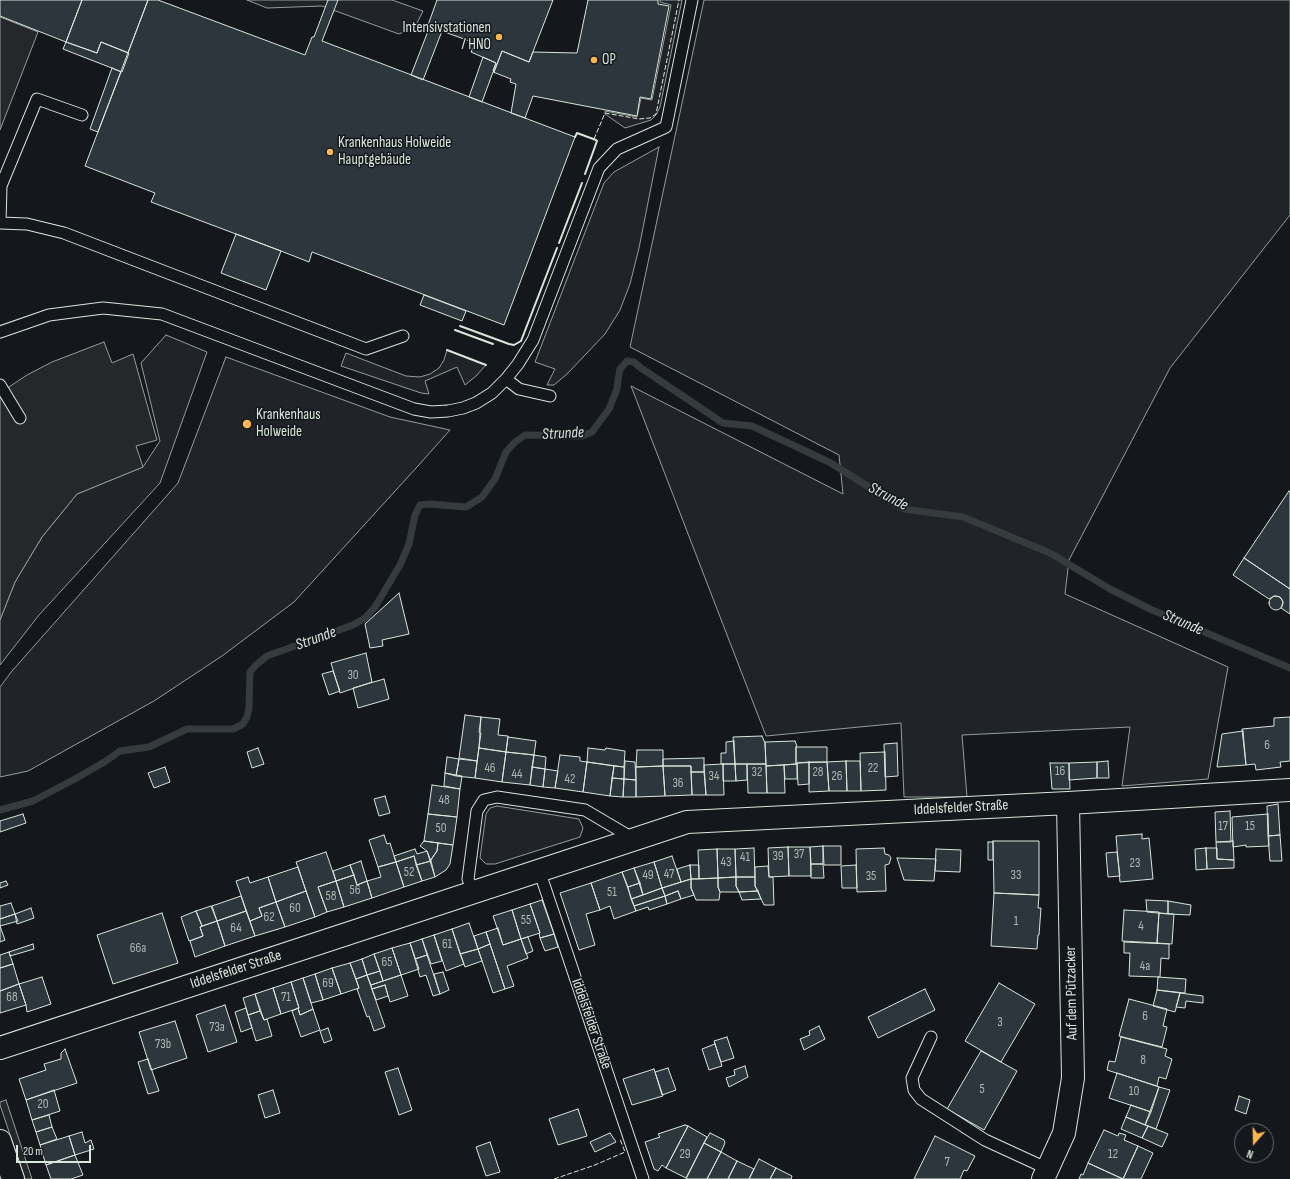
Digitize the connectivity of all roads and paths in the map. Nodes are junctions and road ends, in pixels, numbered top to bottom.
1 (692, 0) edge
2 (82, 115) dead end
3 (0, 223) edge
4 (0, 332) edge
5 (403, 336) dead end
6 (506, 379) junction
7 (0, 385) edge
8 (550, 396) dead end
9 (20, 418) dead end
10 (1290, 790) edge
11 (1068, 803) junction
12 (634, 839) junction
13 (539, 870) junction
14 (473, 892) junction
15 (931, 1037) dead end
16 (0, 1048) edge
17 (0, 1141) edge
18 (1046, 1174) edge
19 (13, 1179) edge
20 (644, 1179) edge

1 - 6 lane
2 - 3 lane
3 - 5 lane
4 - 6 lane
6 - 8 lane
7 - 9 lane
10 - 11 street, Iddelsfelder Straße
11 - 12 street, Iddelsfelder Straße
11 - 18 street, Auf dem Pützacker
12 - 13 street, Iddelsfelder Straße
12 - 14 lane
13 - 14 street, Iddelsfelder Straße
13 - 20 lane, Iddelsfelder Straße
14 - 16 street, Iddelsfelder Straße
15 - 18 lane
17 - 19 street

